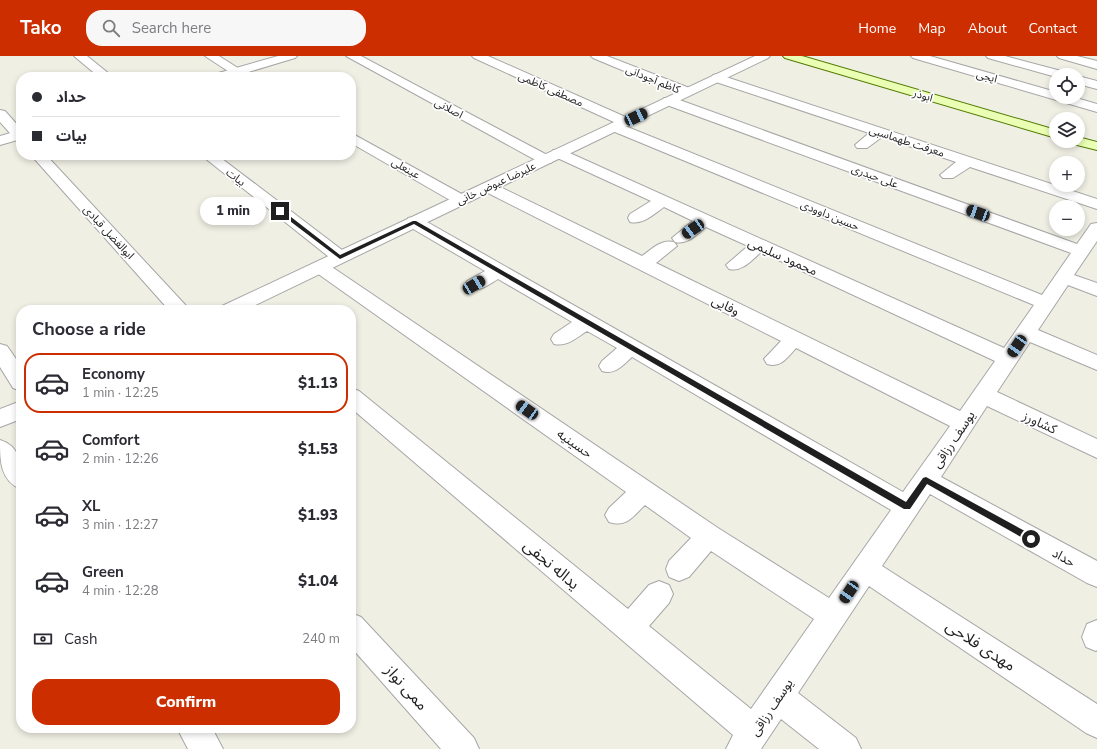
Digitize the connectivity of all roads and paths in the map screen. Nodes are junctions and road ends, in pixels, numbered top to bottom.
1 (80, 56) edge
2 (210, 56) edge
3 (291, 56) edge
4 (352, 56) edge
5 (478, 56) edge
6 (597, 56) edge
7 (764, 56) edge
8 (789, 56) edge
9 (917, 56) edge
10 (992, 56) edge
11 (1063, 56) edge
12 (1097, 65) edge
13 (101, 72) edge
14 (238, 72) edge
15 (247, 72) edge
16 (1049, 72) edge
17 (717, 78) junction
18 (1085, 82) edge
19 (1097, 85) edge
20 (687, 92) junction
21 (1049, 94) edge
22 (669, 101) junction
23 (1083, 104) edge
24 (1097, 108) edge
25 (0, 114) edge
26 (620, 124) junction
27 (16, 131) edge
28 (880, 132) junction
29 (1049, 132) edge
30 (16, 136) edge
31 (0, 140) edge
32 (356, 140) edge
33 (1085, 143) edge
34 (862, 145) dead end
35 (1097, 146) edge
36 (552, 156) junction
37 (43, 160) edge
38 (214, 160) edge
39 (968, 161) junction
40 (948, 175) dead end
41 (488, 187) junction
42 (461, 200) junction
43 (663, 201) junction
44 (1097, 204) edge
45 (636, 218) dead end
46 (705, 220) junction
47 (414, 222) junction
48 (1097, 228) edge
49 (760, 245) junction
50 (1081, 251) junction
51 (330, 262) junction
52 (642, 264) junction
53 (735, 264) dead end
54 (498, 271) junction
55 (1063, 277) junction
56 (474, 285) dead end
57 (1097, 290) edge
58 (1045, 303) junction
59 (175, 305) edge
60 (245, 305) edge
61 (586, 322) junction
62 (1026, 333) junction
63 (561, 339) dead end
64 (794, 339) junction
65 (630, 348) junction
66 (0, 351) edge
67 (1008, 358) junction
68 (774, 359) dead end
69 (1097, 363) edge
70 (608, 366) dead end
71 (16, 375) edge
72 (983, 395) junction
73 (356, 400) edge
74 (16, 411) edge
75 (0, 419) edge
76 (964, 423) junction
77 (0, 449) edge
78 (1097, 449) edge
79 (16, 472) edge
80 (926, 480) junction
81 (644, 491) junction
82 (907, 507) junction
83 (618, 515) dead end
84 (709, 536) junction
85 (679, 568) dead end
86 (865, 568) junction
87 (1097, 576) edge
88 (659, 594) dead end
89 (833, 616) junction
90 (629, 628) junction
91 (356, 631) edge
92 (778, 697) junction
93 (1097, 722) edge
94 (196, 733) edge
95 (748, 740) edge
96 (207, 749) edge
97 (463, 749) edge
98 (845, 749) edge

1 - 13 street
2 - 14 street
3 - 15 street
4 - 36 street, اصلانی
5 - 26 street, مصطفی کاظمی
6 - 20 street, کاظم آجودانی
7 - 17 street, علیرضا عیوض خانی
8 - 29 main road, ابوذر
9 - 21 street, ایجی
10 - 16 street
11 - 12 street
17 - 20 street, علیرضا عیوض خانی
17 - 28 street, معرفت طهماسبی
18 - 19 street
20 - 22 street, علیرضا عیوض خانی
22 - 26 street, علیرضا عیوض خانی
22 - 50 street, علی حیدری
23 - 24 street
25 - 27 street
26 - 36 street, علیرضا عیوض خانی
26 - 58 street, حسین داوودی
28 - 34 street
28 - 39 street, معرفت طهماسبی
30 - 31 street
32 - 42 street, عینعلی
33 - 35 main road
36 - 41 street, علیرضا عیوض خانی
36 - 43 street, محمود سلیمی
37 - 59 street, ابوالفضل قبادی
38 - 51 street, بیات
39 - 40 street
39 - 44 street, معرفت طهماسبی
41 - 42 street, علیرضا عیوض خانی
41 - 52 street, وفایی
42 - 47 street, علیرضا عیوض خانی
43 - 45 street
43 - 46 street, محمود سلیمی
46 - 49 street, محمود سلیمی
46 - 52 street
47 - 51 street, علیرضا عیوض خانی
47 - 54 street
48 - 50 street, یوسف رزاقی
49 - 53 street
49 - 67 street, محمود سلیمی
50 - 55 street, یوسف رزاقی
51 - 60 street, علیرضا عیوض خانی
51 - 81 street, حسینیه
52 - 64 street, وفایی
54 - 56 street
54 - 61 street
55 - 57 street
55 - 58 street, یوسف رزاقی
58 - 62 street, یوسف رزاقی
61 - 63 street
61 - 65 street
62 - 67 street, یوسف رزاقی
62 - 69 street
64 - 68 street
64 - 76 street, وفایی
65 - 70 street
65 - 82 street
66 - 71 street
67 - 72 street, یوسف رزاقی
72 - 76 street, یوسف رزاقی
72 - 78 street, کشاورز
73 - 90 street, یداله نجفی
74 - 75 street
76 - 80 street, یوسف رزاقی
77 - 79 street
80 - 82 street, یوسف رزاقی
80 - 87 street, حداد
81 - 83 street
81 - 84 street, حسینیه
82 - 86 street, یوسف رزاقی
84 - 85 street
84 - 89 street, حسینیه
86 - 89 street, یوسف رزاقی
86 - 93 street, مهدی فلاحی
88 - 90 street
89 - 92 street, یوسف رزاقی
90 - 95 street, یداله نجفی
91 - 97 street, ممی نواز
92 - 95 street, یوسف رزاقی
92 - 98 street
94 - 96 street

